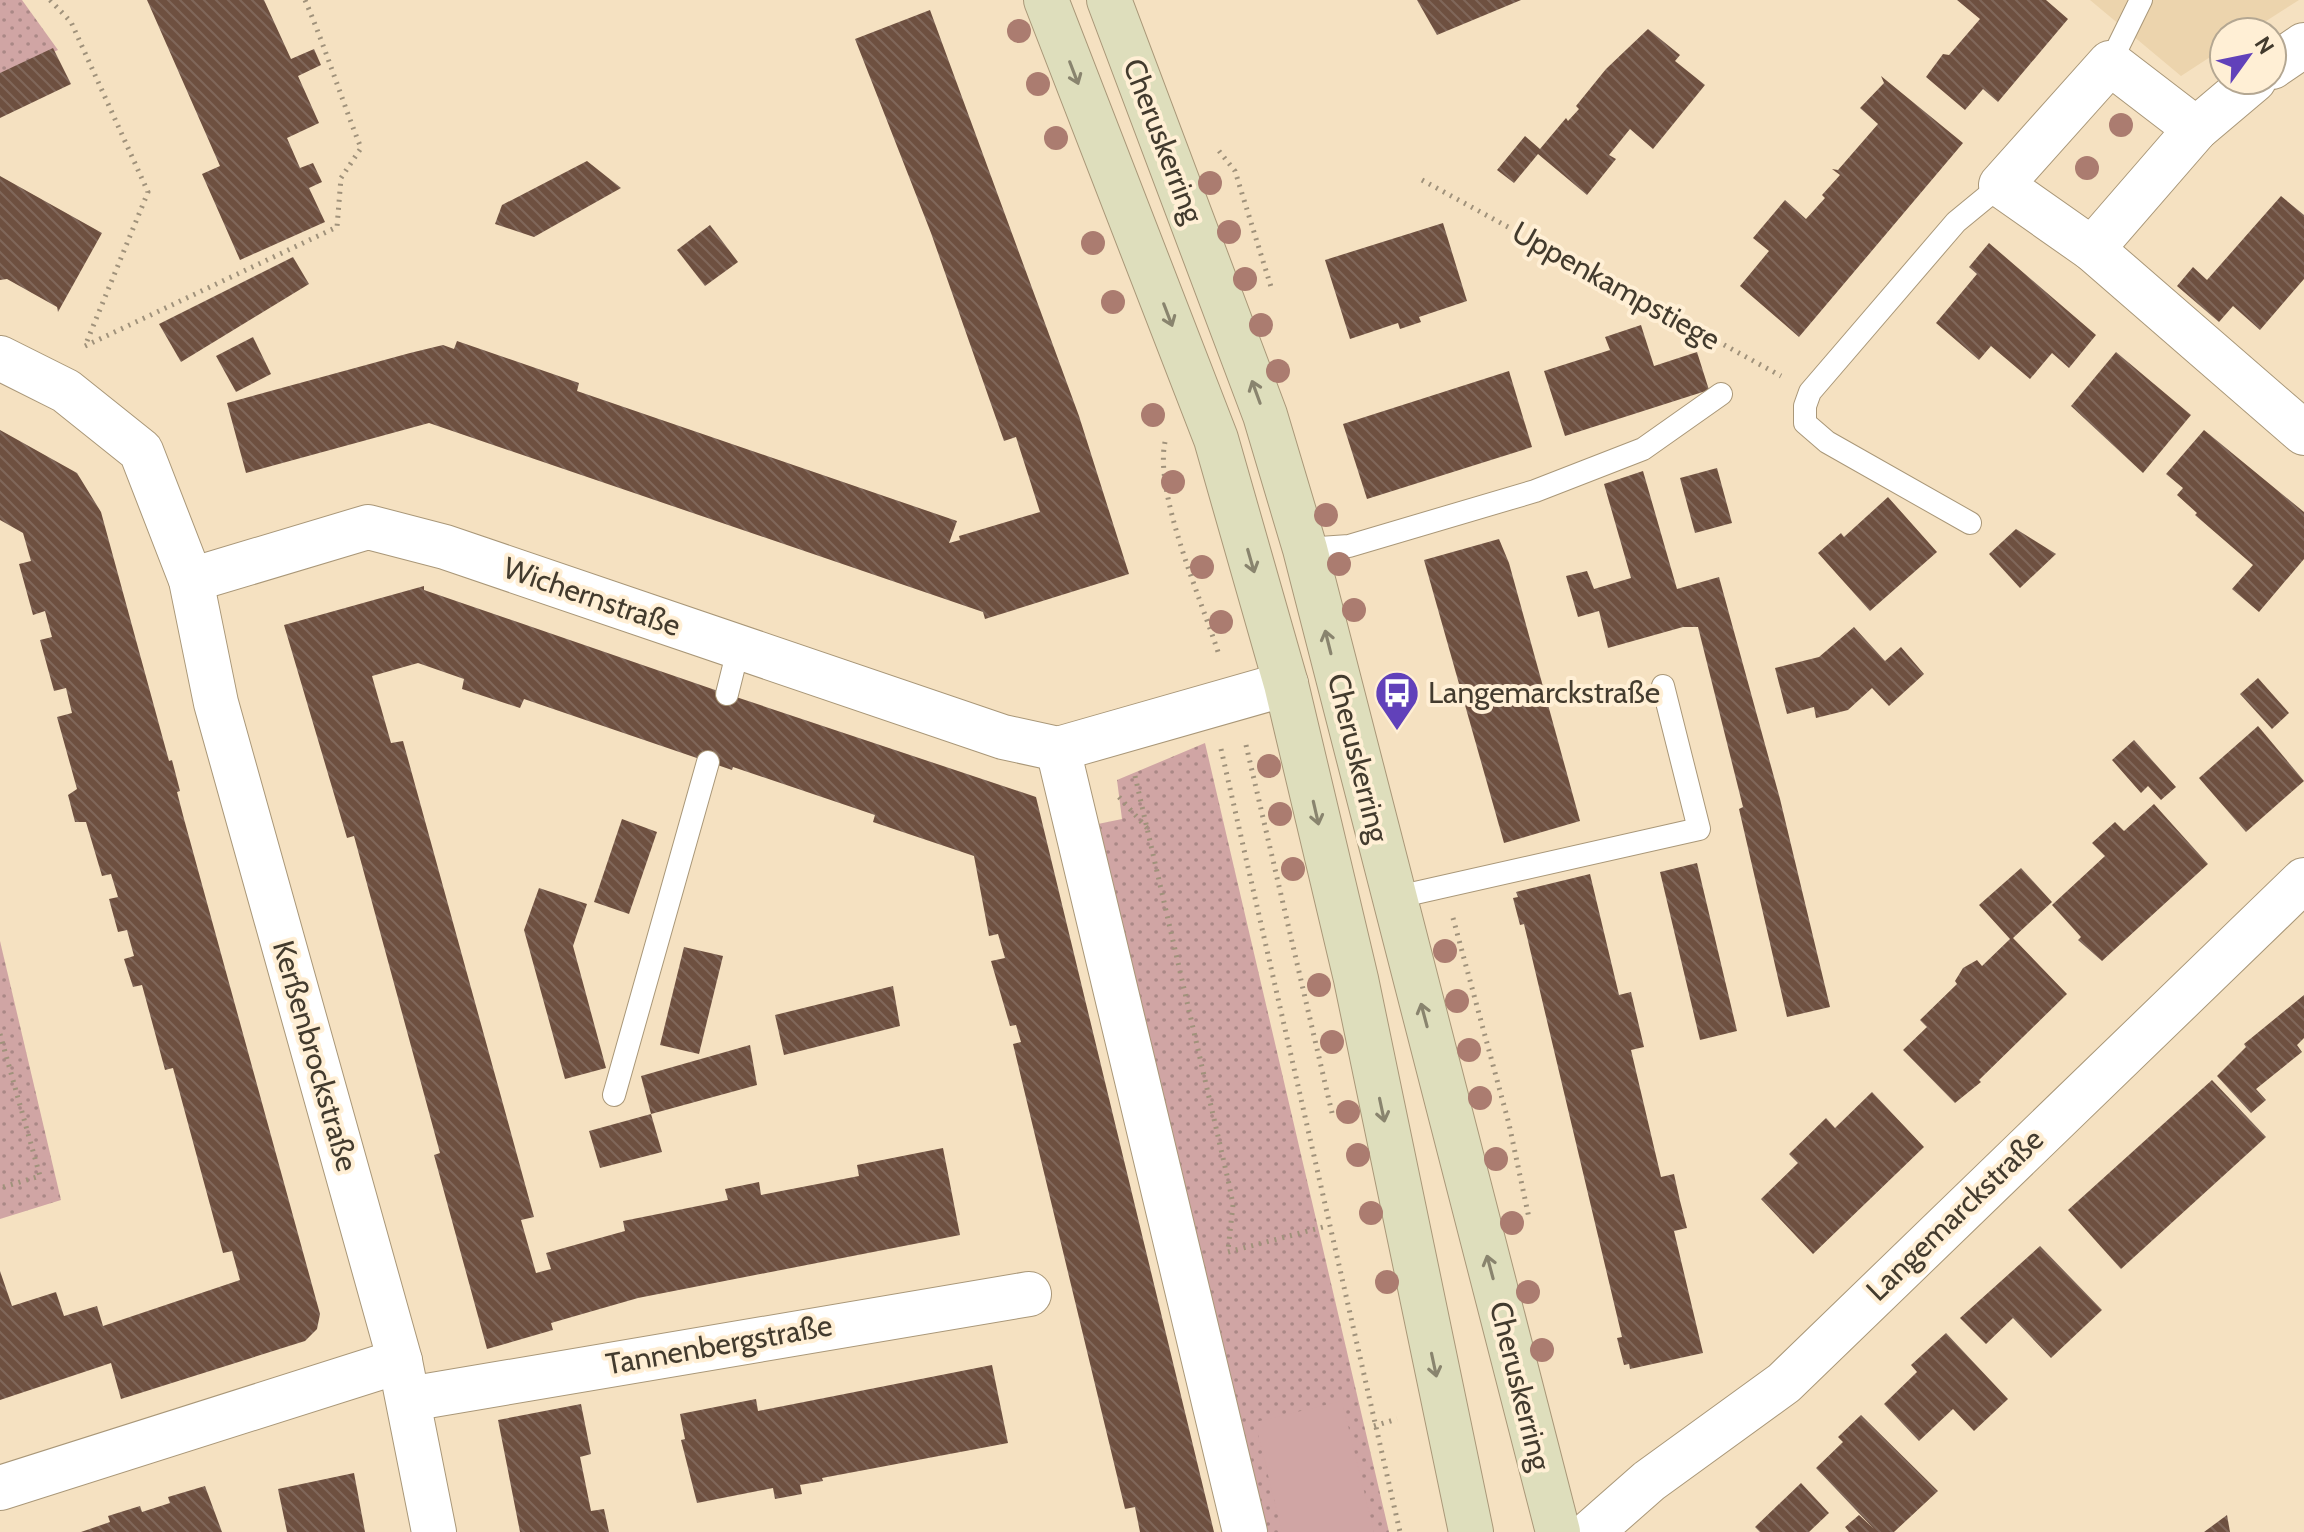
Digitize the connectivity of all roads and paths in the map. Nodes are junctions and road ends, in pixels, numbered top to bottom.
1 (50, 0) edge
2 (305, 0) edge
3 (1046, 0) edge
4 (1109, 0) edge
5 (2141, 0) edge
6 (2110, 63) junction
7 (2235, 96) edge
8 (2196, 129) junction
9 (1422, 180) dead end
10 (2001, 185) junction
11 (2092, 249) junction
12 (85, 346) junction
13 (0, 358) edge
14 (66, 391) junction
15 (1810, 392) junction
16 (1721, 394) dead end
17 (2304, 433) edge
18 (1970, 523) dead end
19 (1305, 549) junction
20 (191, 580) junction
21 (739, 646) junction
22 (1286, 684) junction
23 (1663, 686) dead end
24 (727, 694) dead end
25 (1221, 703) junction
26 (1125, 731) junction
27 (1058, 749) junction
28 (708, 762) dead end
29 (2304, 880) edge
30 (1393, 898) junction
31 (0, 1034) edge
32 (614, 1095) dead end
33 (1333, 1116) dead end
34 (0, 1188) edge
35 (1327, 1226) junction
36 (1228, 1252) junction
37 (1179, 1260) junction
38 (1228, 1263) dead end
39 (1029, 1294) dead end
40 (404, 1380) junction
41 (1395, 1407) dead end
42 (1397, 1419) junction
43 (1374, 1426) junction
44 (1401, 1434) dead end
45 (0, 1488) edge
46 (434, 1532) edge
47 (1245, 1532) edge
48 (1400, 1532) edge
49 (1471, 1532) edge
50 (1558, 1532) edge
51 (1591, 1532) edge

1 - 12 path
2 - 12 path
3 -> 22 main road, Cheruskerring
19 -> 4 main road, Cheruskerring
5 - 6 lane
6 - 8 street
6 - 10 street
7 - 8 street
8 - 11 street
9 - 15 path, Uppenkampstiege
10 - 11 street
10 - 15 lane
11 - 17 street
12 - 14 path
13 - 14 street
14 - 20 street
15 - 18 lane
16 - 19 lane
30 -> 19 main road, Cheruskerring
20 - 21 street, Wichernstraße
20 - 40 street, Kerßenbrockstraße
21 - 24 lane
21 - 27 street, Wichernstraße
22 - 25 street, Wichernstraße
22 -> 49 main road, Cheruskerring
23 - 30 lane
25 - 26 street, Wichernstraße
25 - 33 path
25 - 35 path
26 - 27 street, Wichernstraße
26 - 36 path
27 - 37 street
28 - 32 lane
29 - 51 street, Langemarckstraße
50 -> 30 main road, Cheruskerring
31 - 34 path
35 - 36 path
35 - 43 path
36 - 37 path
36 - 38 path
37 - 47 street
39 - 40 street, Tannenbergstraße
40 - 45 street, Tannenbergstraße
40 - 46 street, Kerßenbrockstraße
41 - 42 path
42 - 43 path
42 - 44 path
43 - 48 path

